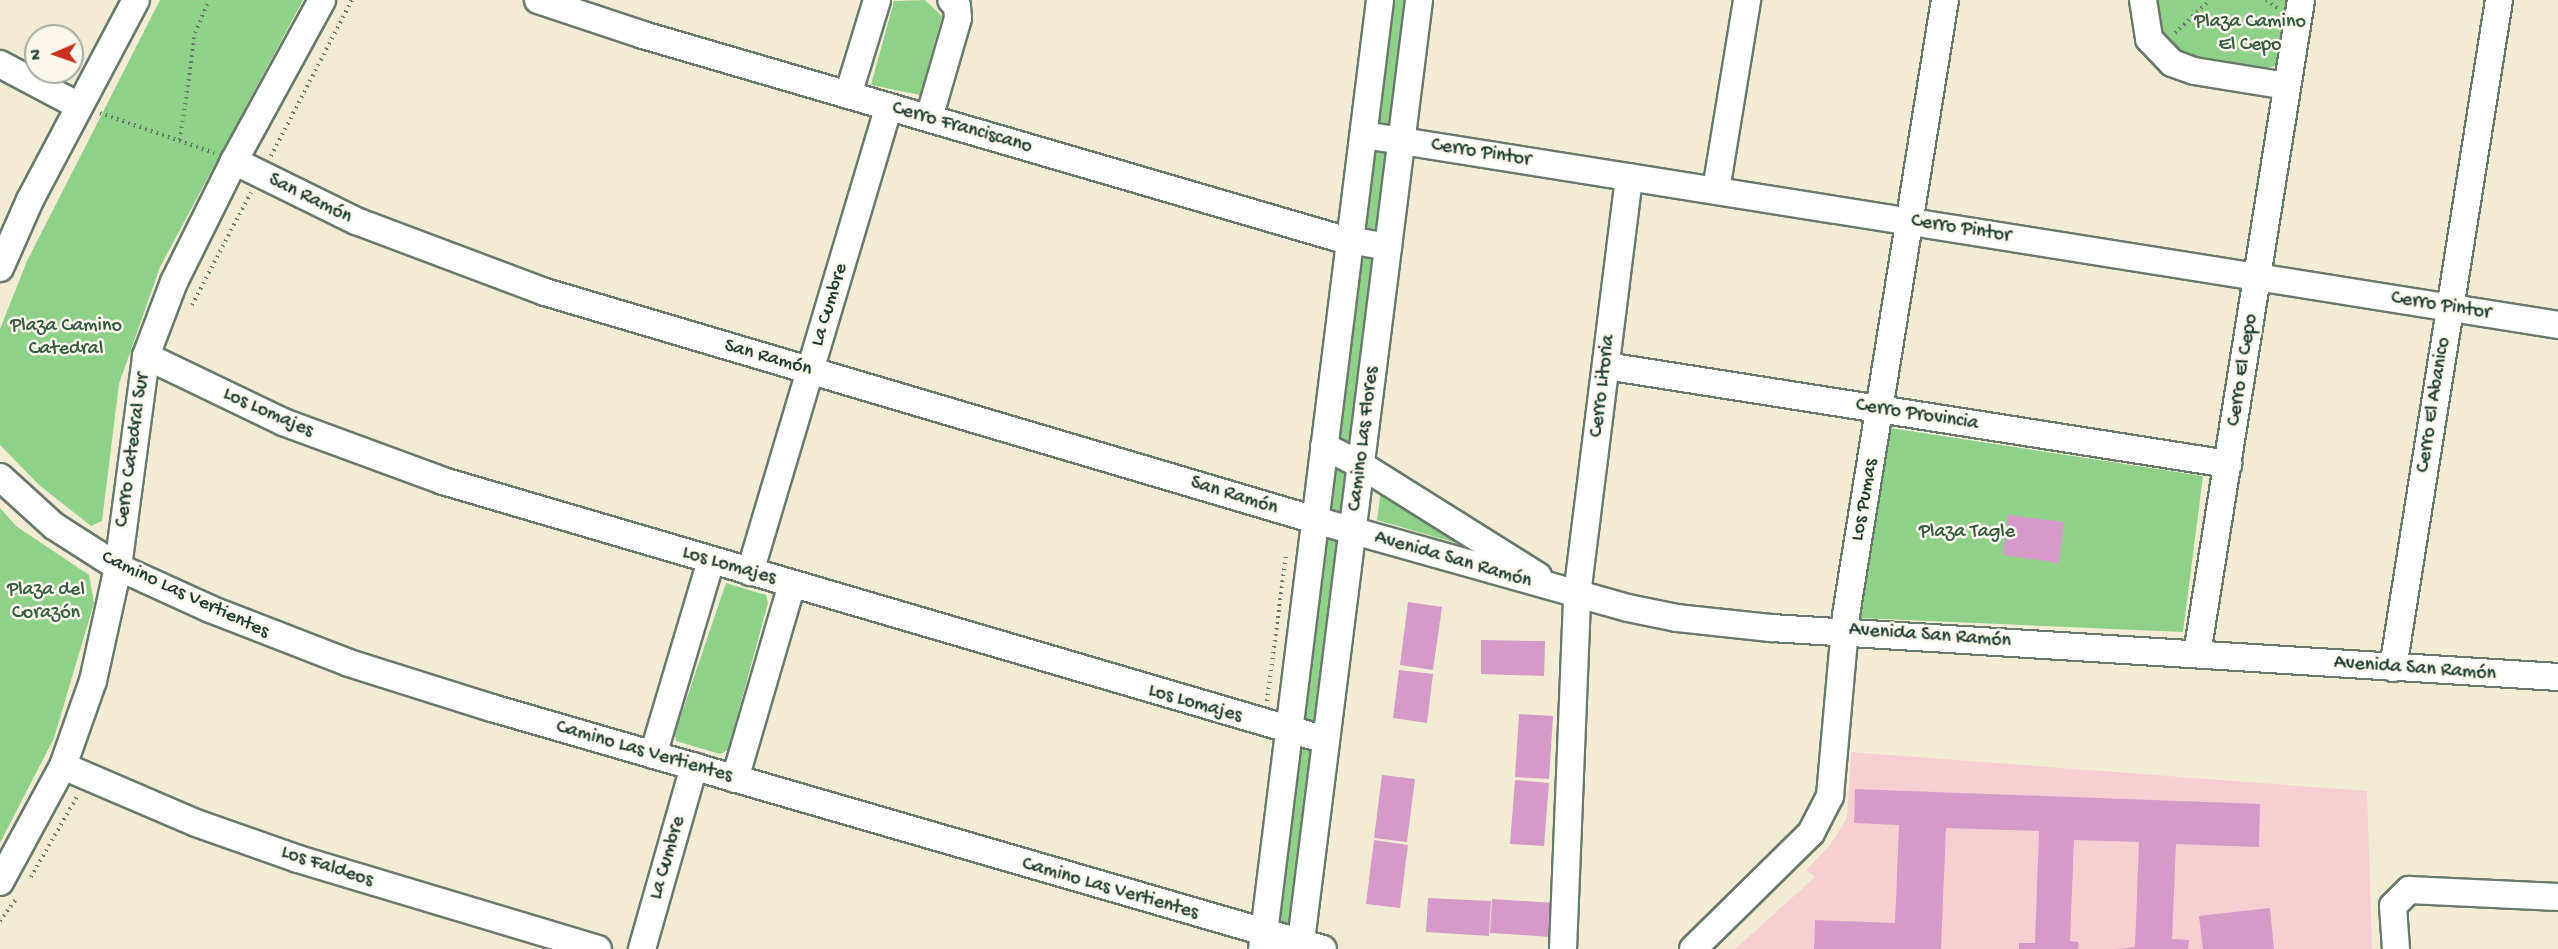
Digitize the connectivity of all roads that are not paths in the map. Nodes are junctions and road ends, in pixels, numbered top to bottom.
1 (136, 0) edge
2 (322, 0) edge
3 (538, 0) edge
4 (877, 0) edge
5 (951, 0) edge
6 (1380, 0) edge
7 (1419, 0) edge
8 (1747, 0) edge
9 (1945, 0) edge
10 (2143, 0) edge
11 (2301, 0) edge
12 (2499, 0) edge
13 (0, 64) edge
14 (2287, 86) junction
15 (848, 95) junction
16 (79, 106) junction
17 (889, 107) junction
18 (929, 118) junction
19 (1364, 135) junction
20 (1401, 141) junction
21 (234, 161) junction
22 (1629, 177) junction
23 (1716, 190) junction
24 (1910, 221) junction
25 (1351, 241) junction
26 (1388, 247) junction
27 (0, 268) edge
28 (2258, 277) junction
29 (2449, 308) junction
30 (2558, 325) edge
31 (146, 356) junction
32 (1606, 366) junction
33 (811, 370) junction
34 (1880, 409) junction
35 (1324, 446) junction
36 (2228, 464) junction
37 (1361, 465) junction
38 (0, 477) edge
39 (1315, 520) junction
40 (1353, 531) junction
41 (711, 561) junction
42 (118, 567) junction
43 (750, 572) junction
44 (792, 584) junction
45 (1569, 593) junction
46 (1844, 630) junction
47 (2197, 654) junction
48 (2393, 668) junction
49 (2558, 677) edge
50 (1290, 731) junction
51 (1326, 740) junction
52 (653, 754) junction
53 (63, 766) junction
54 (694, 766) junction
55 (735, 779) junction
56 (0, 882) edge
57 (2558, 897) edge
58 (1263, 941) edge
59 (1308, 947) edge
60 (598, 949) edge
61 (642, 949) edge
62 (1563, 949) edge
63 (1693, 949) edge
64 (2396, 949) edge

1 - 16 street
2 - 21 street, Cerro Catedral Sur
3 - 15 street, Cerro Franciscano
4 - 15 street
5 - 18 street
6 - 19 street, Camino Las Flores
7 - 20 street, Camino Las Flores
8 - 23 street
9 - 24 street, Los Pumas
10 - 14 street
11 - 14 street, Cerro El Cepo
12 - 29 street, Cerro El Abanico
13 - 16 street
14 - 28 street, Cerro El Cepo
15 - 17 street, Cerro Franciscano
16 - 27 street
17 - 18 street, Cerro Franciscano
17 - 33 street, La Cumbre
18 - 25 street, Cerro Franciscano
19 - 20 street, Cerro Pintor
19 - 25 street, Camino Las Flores
20 - 22 street, Cerro Pintor
20 - 26 street, Camino Las Flores
21 - 31 street, Cerro Catedral Sur
21 - 33 street, San Ramón
22 - 23 street, Cerro Pintor
22 - 32 street, Cerro Litoria
23 - 24 street, Cerro Pintor
24 - 28 street, Cerro Pintor
24 - 34 street, Los Pumas
25 - 26 street, Cerro Franciscano
25 - 35 street, Camino Las Flores
26 - 37 street, Camino Las Flores
28 - 29 street, Cerro Pintor
28 - 36 street, Cerro El Cepo
29 - 30 street, Cerro Pintor
29 - 48 street, Cerro El Abanico
31 - 41 street, Los Lomajes
31 - 42 street, Cerro Catedral Sur
32 - 34 street, Cerro Provincia
32 - 45 street, Cerro Litoria
33 - 39 street, San Ramón
33 - 43 street, La Cumbre
34 - 36 street, Cerro Provincia
34 - 46 street, Los Pumas
35 - 37 street
35 - 39 street, Camino Las Flores
36 - 47 street, Cerro El Cepo
37 - 40 street, Camino Las Flores
37 - 45 street
38 - 42 street, Camino Las Vertientes
39 - 40 street, Avenida San Ramón
39 - 50 street, Camino Las Flores
40 - 45 street, Avenida San Ramón
40 - 51 street, Camino Las Flores
41 - 43 street, Los Lomajes
41 - 52 street
42 - 52 street, Camino Las Vertientes
42 - 53 street, Cerro Catedral Sur
43 - 44 street, Los Lomajes
44 - 50 street, Los Lomajes
44 - 55 street
45 - 46 street, Avenida San Ramón
45 - 62 street, Cerro Litoria
46 - 47 street, Avenida San Ramón
46 - 63 street, Los Pumas
47 - 48 street, Avenida San Ramón
48 - 49 street, Avenida San Ramón
50 - 51 street, Los Lomajes
50 - 58 street, Camino Las Flores
51 - 59 street, Camino Las Flores
52 - 54 street, Camino Las Vertientes
53 - 56 street, Cerro Catedral Sur
53 - 60 street, Los Faldeos
54 - 55 street, Camino Las Vertientes
54 - 61 street, La Cumbre
55 - 58 street, Camino Las Vertientes
57 - 64 street
58 - 59 street, Camino Las Vertientes

